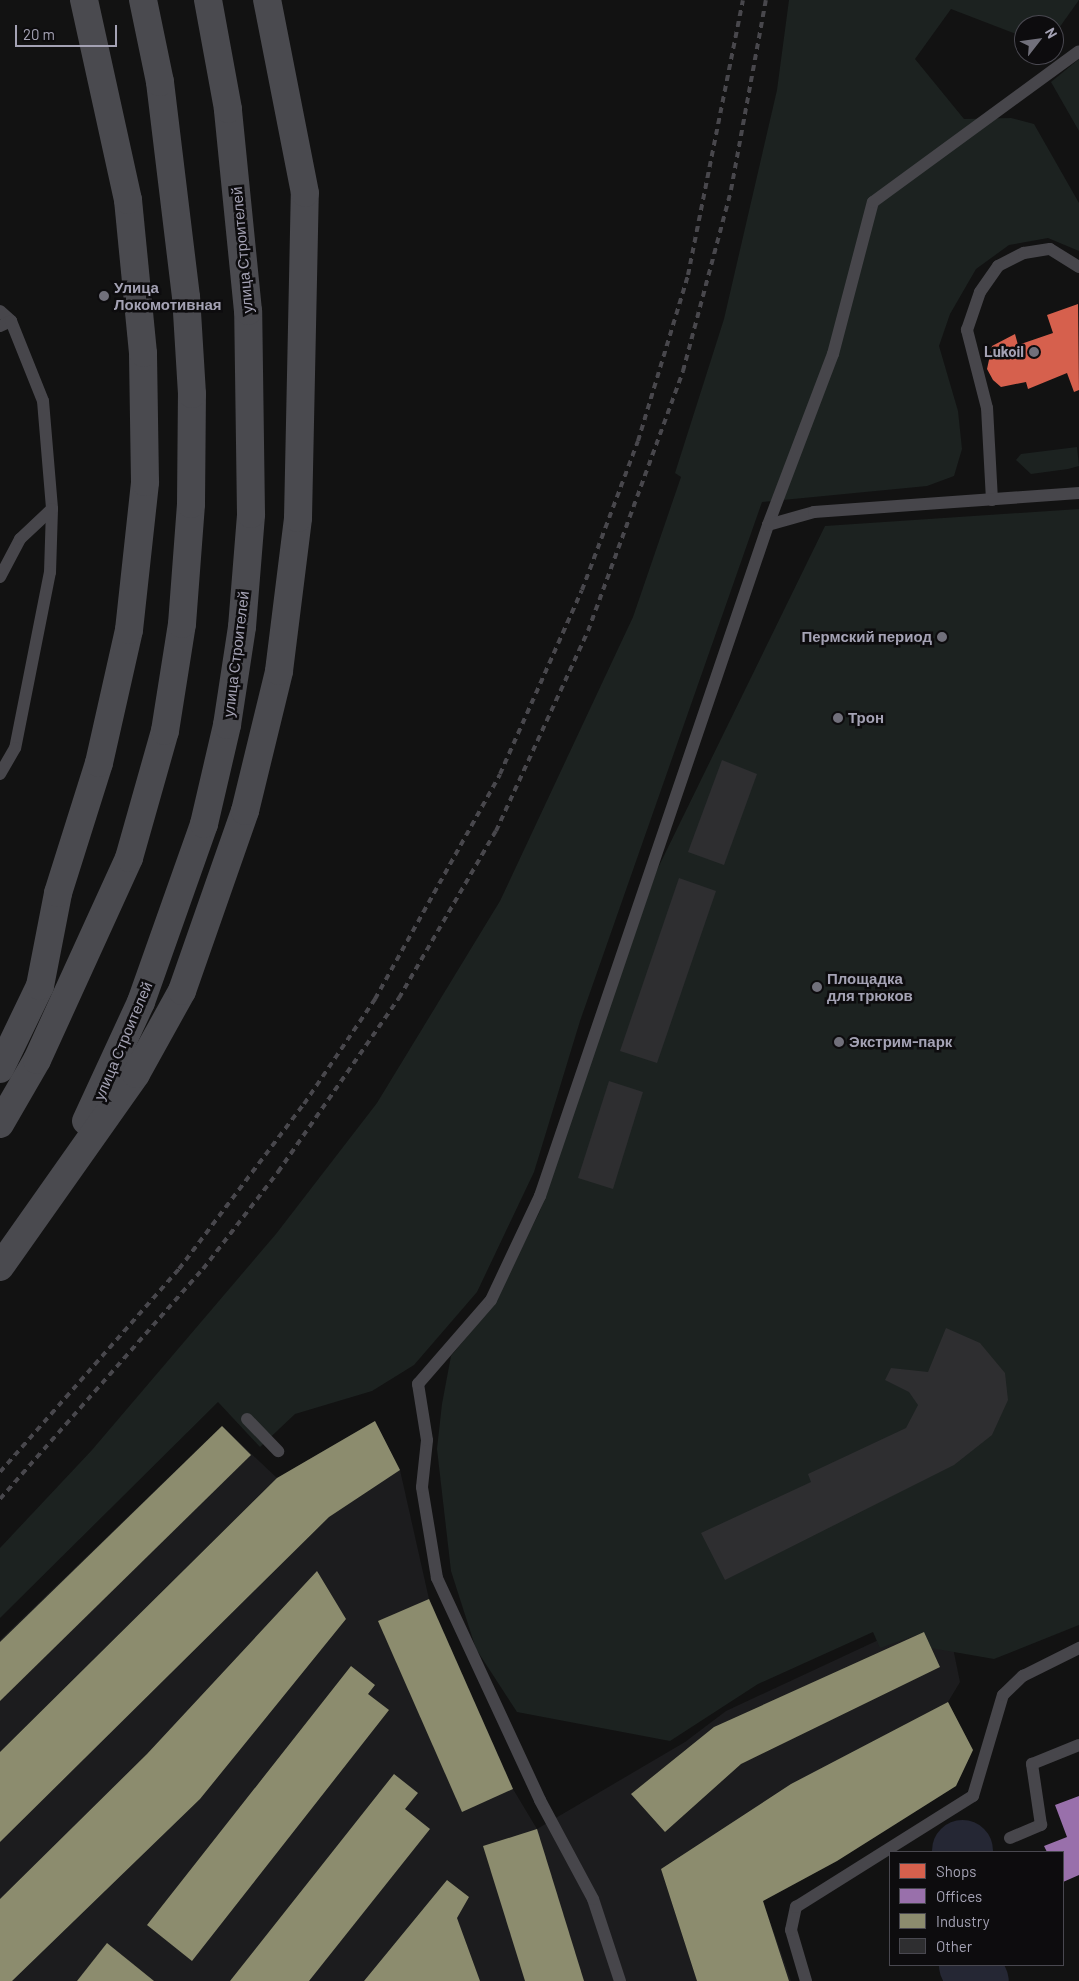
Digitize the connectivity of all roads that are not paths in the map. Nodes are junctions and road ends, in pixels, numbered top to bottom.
1 (84, 0) edge
2 (143, 0) edge
3 (208, 0) edge
4 (267, 0) edge
5 (1079, 51) edge
6 (1079, 267) edge
7 (0, 311) edge
8 (6, 324) edge
9 (1079, 493) edge
10 (992, 500) junction
11 (52, 509) junction
12 (768, 526) junction
13 (0, 576) edge
14 (0, 774) edge
15 (0, 1069) edge
16 (0, 1124) edge
17 (0, 1261) edge
18 (0, 1267) edge
19 (247, 1419) dead end
20 (278, 1451) dead end
21 (1079, 1648) edge
22 (1079, 1745) edge
23 (1010, 1838) dead end
24 (620, 1981) edge
25 (806, 1981) edge

1 - 15 main road
2 - 16 main road
3 - 17 main road, улица Строителей
4 - 18 main road
5 - 12 lane
6 - 10 lane
7 - 8 lane
8 - 11 lane
9 - 10 lane
10 - 12 lane
11 - 13 lane
11 - 14 lane
12 - 24 lane
19 - 20 lane
21 - 25 lane
22 - 23 lane

